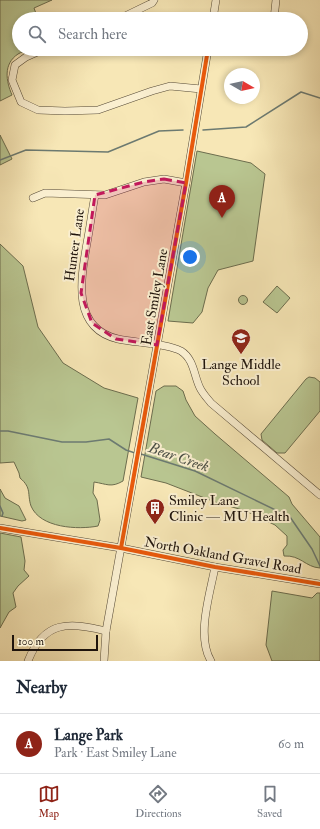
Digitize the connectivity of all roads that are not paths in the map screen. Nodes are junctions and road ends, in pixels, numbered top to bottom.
1 (154, 0) edge
2 (216, 0) edge
3 (276, 0) edge
4 (133, 12) edge
5 (214, 12) edge
6 (275, 12) edge
7 (28, 56) edge
8 (207, 56) edge
9 (201, 89) junction
10 (186, 183) junction
11 (95, 195) junction
12 (33, 198) dead end
13 (156, 345) junction
14 (320, 495) edge
15 (0, 528) edge
16 (121, 548) junction
17 (215, 567) junction
18 (316, 583) edge
19 (106, 631) junction
20 (28, 661) edge
21 (104, 661) edge
22 (211, 661) edge

1 - 4 street
2 - 5 street
3 - 6 street
7 - 9 street
8 - 9 street, East Smiley Lane
9 - 10 street, East Smiley Lane
10 - 11 street
10 - 13 street, East Smiley Lane
11 - 12 street
11 - 13 street, Hunter Lane
13 - 14 street, Hunter Lane
13 - 16 street, East Smiley Lane
15 - 16 street, North Oakland Gravel Road
16 - 17 street, North Oakland Gravel Road
16 - 19 street, East Smiley Lane
17 - 18 street, North Oakland Gravel Road
17 - 22 street
19 - 20 street
19 - 21 street, East Smiley Lane

